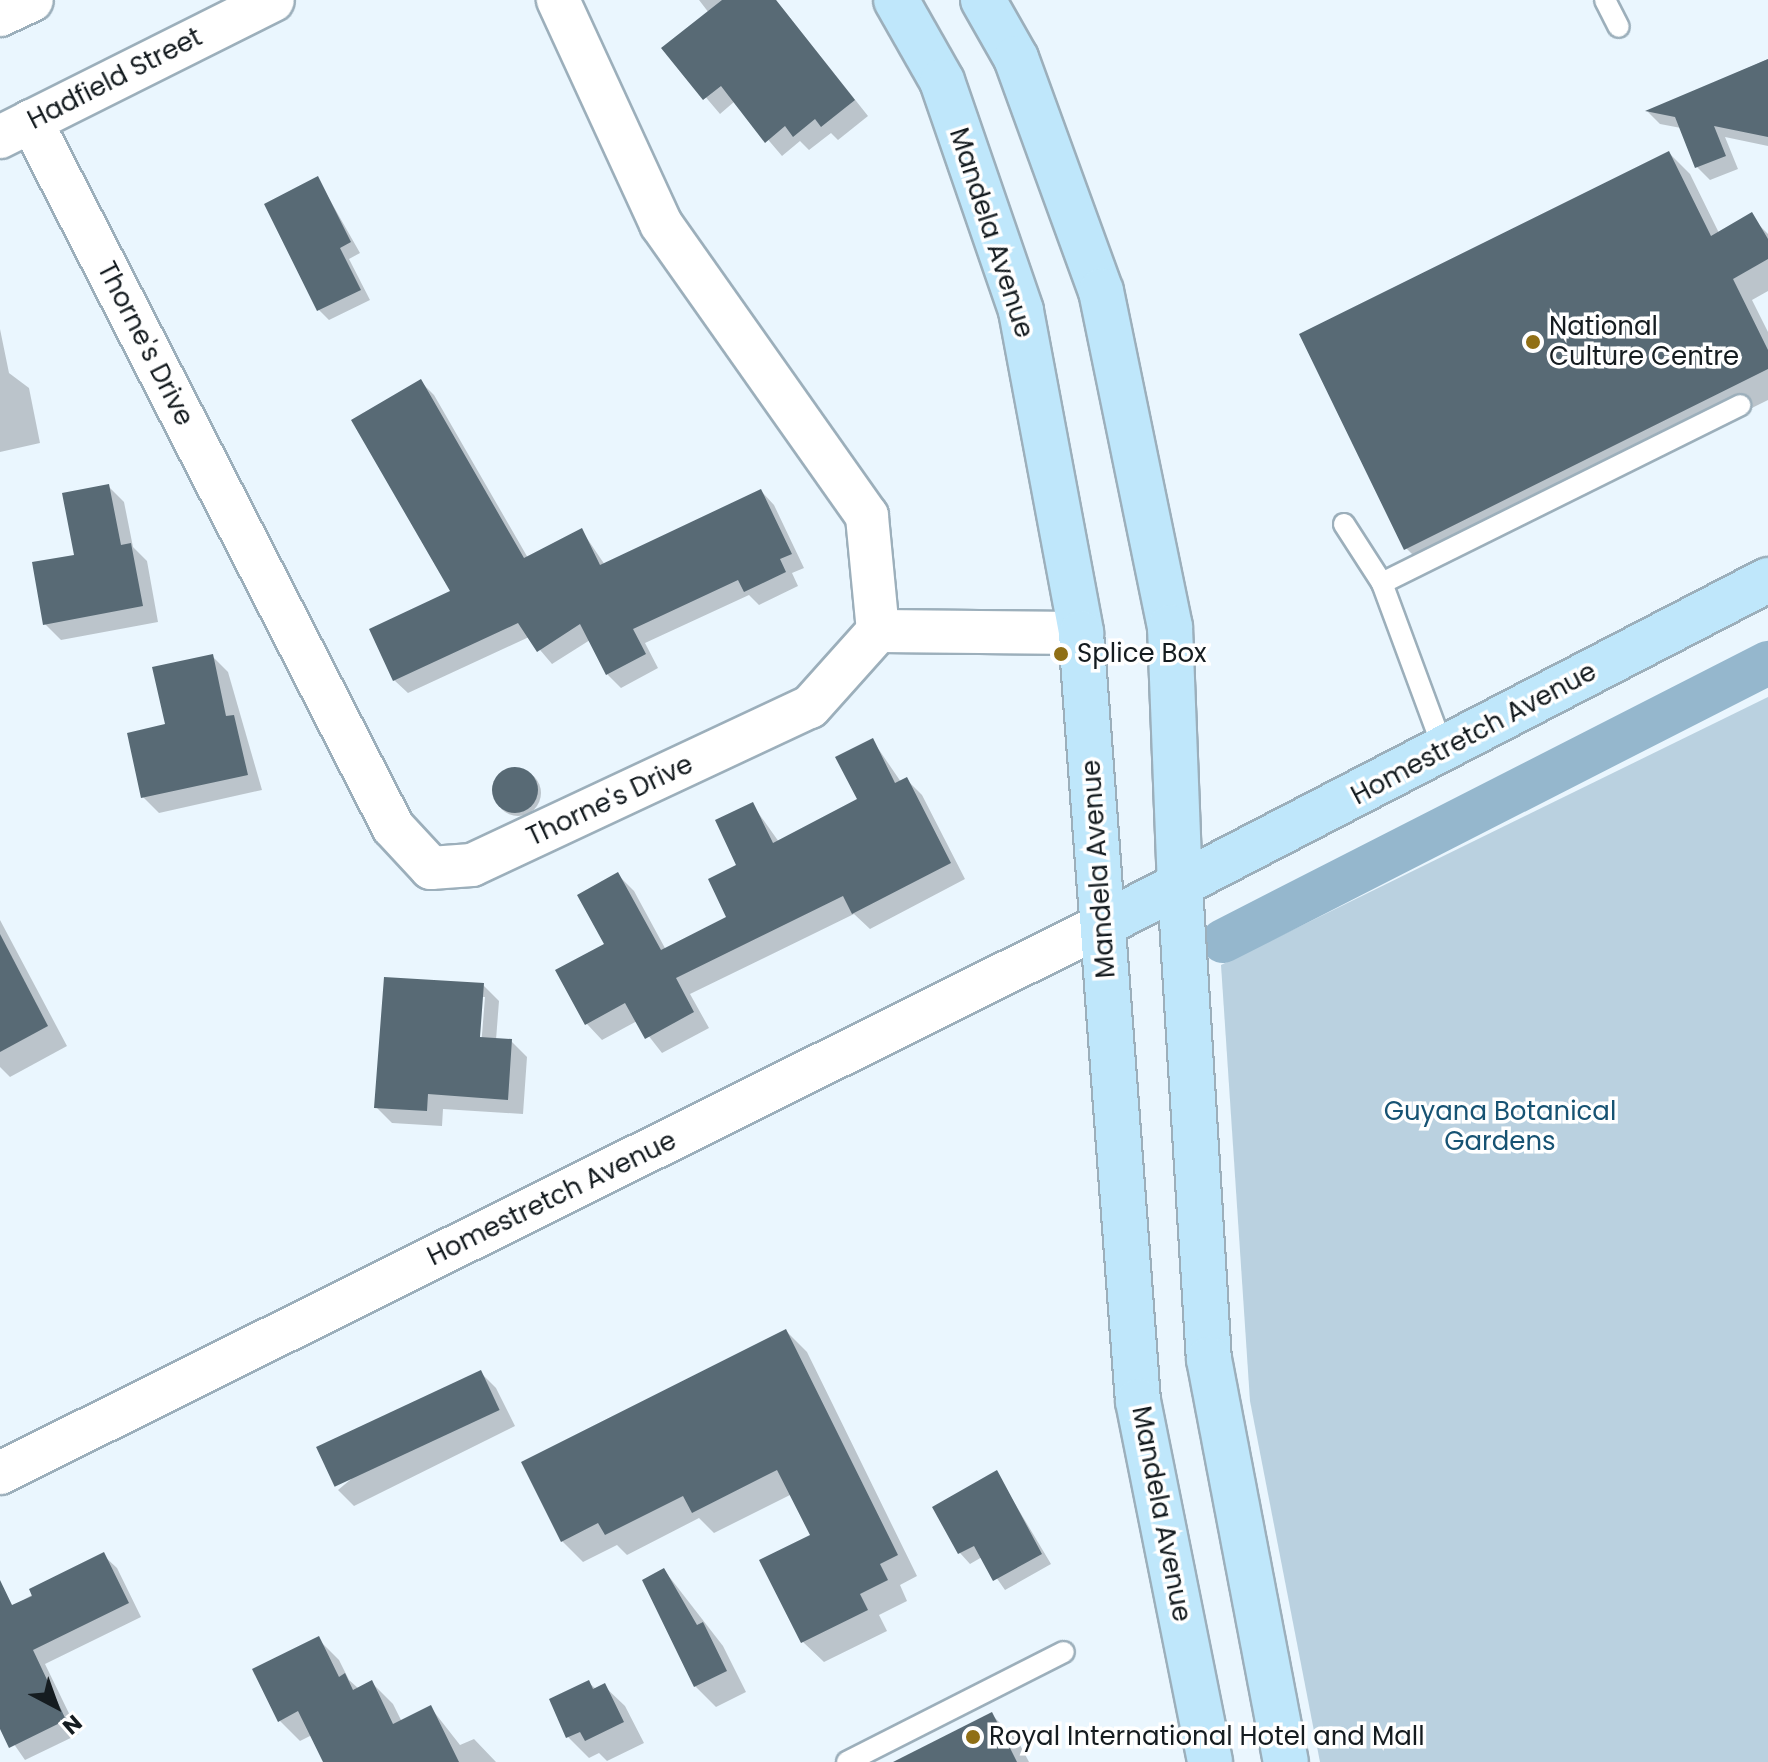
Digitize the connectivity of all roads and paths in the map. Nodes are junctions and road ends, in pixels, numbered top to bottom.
1 (32, 0) edge
2 (273, 0) edge
3 (558, 0) edge
4 (896, 0) edge
5 (983, 0) edge
6 (1605, 0) edge
7 (0, 15) edge
8 (1619, 27) dead end
9 (15, 129) edge
10 (1740, 405) dead end
11 (1344, 524) dead end
12 (1768, 580) edge
13 (1382, 583) junction
14 (878, 631) junction
15 (1081, 633) junction
16 (1444, 751) junction
17 (1180, 887) junction
18 (1104, 924) junction
19 (0, 1473) edge
20 (1064, 1652) dead end
21 (847, 1762) edge
22 (1210, 1762) edge
23 (1286, 1762) edge

1 - 7 street
2 - 9 street, Hadfield Street
3 - 14 street
4 - 15 main road, Mandela Avenue
5 - 17 main road
6 - 8 lane
9 - 14 street, Thorne's Drive
10 - 13 lane
11 - 13 lane
12 - 16 main road, Homestretch Avenue
13 - 16 lane
14 - 15 street
15 - 18 main road, Mandela Avenue
16 - 17 main road, Homestretch Avenue
17 - 18 main road, Homestretch Avenue
17 - 23 main road
18 - 19 street, Homestretch Avenue
18 - 22 main road, Mandela Avenue
20 - 21 lane

